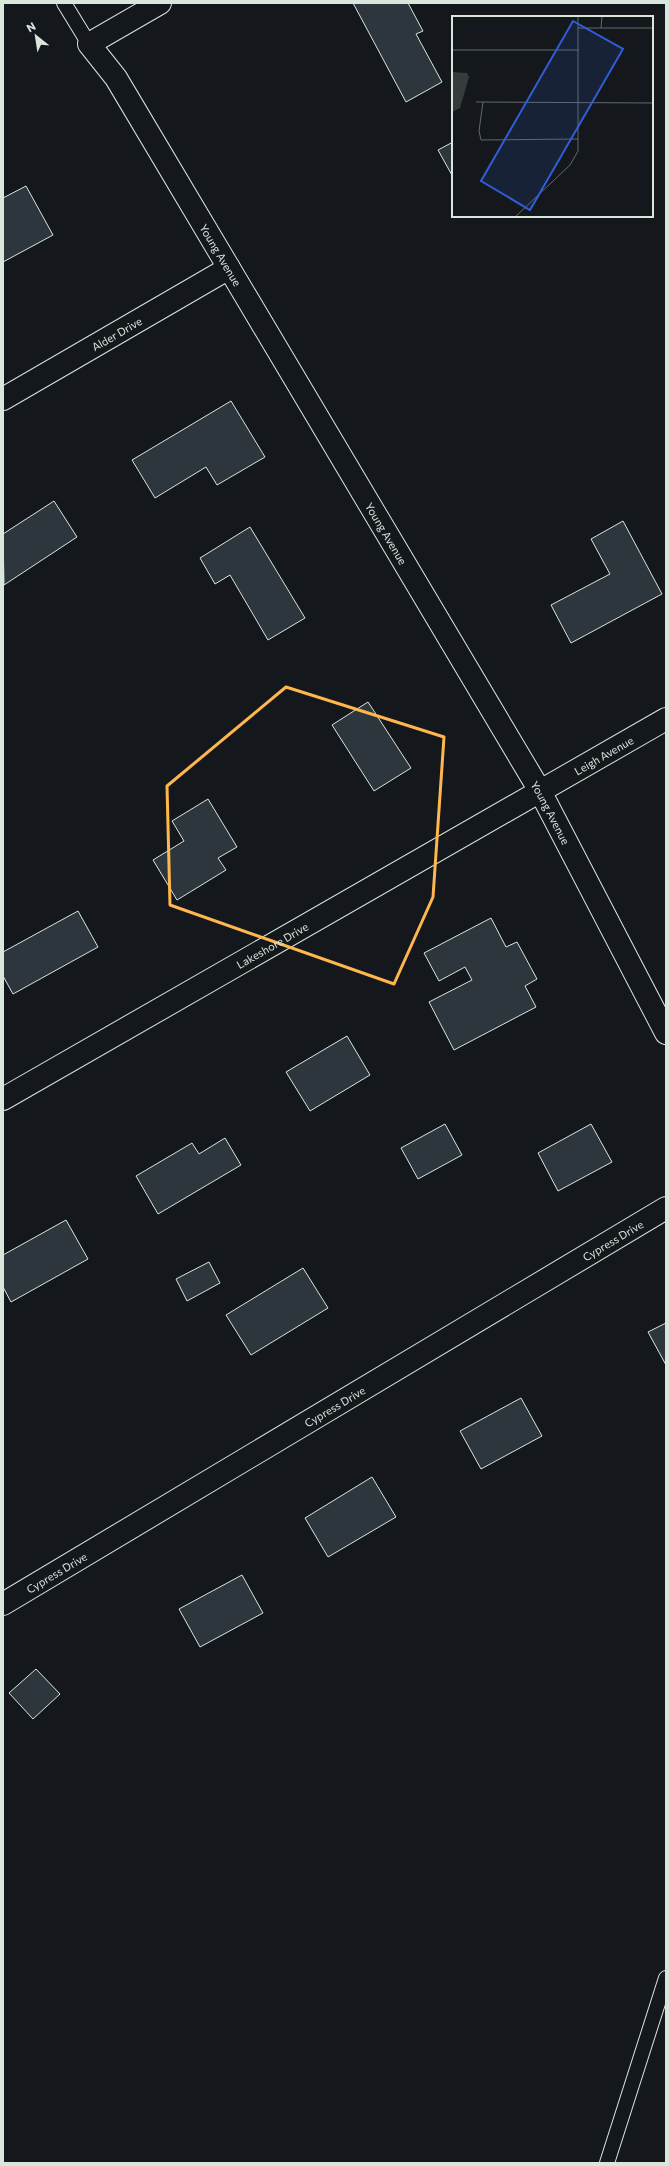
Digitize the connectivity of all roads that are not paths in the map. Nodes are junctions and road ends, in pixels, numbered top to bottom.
1 (64, 3) edge
2 (160, 3) edge
3 (89, 44) junction
4 (230, 268) junction
5 (3, 399) edge
6 (666, 719) edge
7 (540, 791) junction
8 (666, 1033) edge
9 (3, 1099) edge
10 (666, 1208) edge
11 (3, 1604) edge
12 (666, 1978) edge
13 (607, 2163) edge

1 - 3 lane
2 - 3 street
3 - 4 street, Young Avenue
4 - 5 street, Alder Drive
4 - 7 street, Young Avenue
6 - 7 street, Leigh Avenue
7 - 8 street, Young Avenue
7 - 9 street, Lakeshore Drive
10 - 11 street, Cypress Drive
12 - 13 lane

